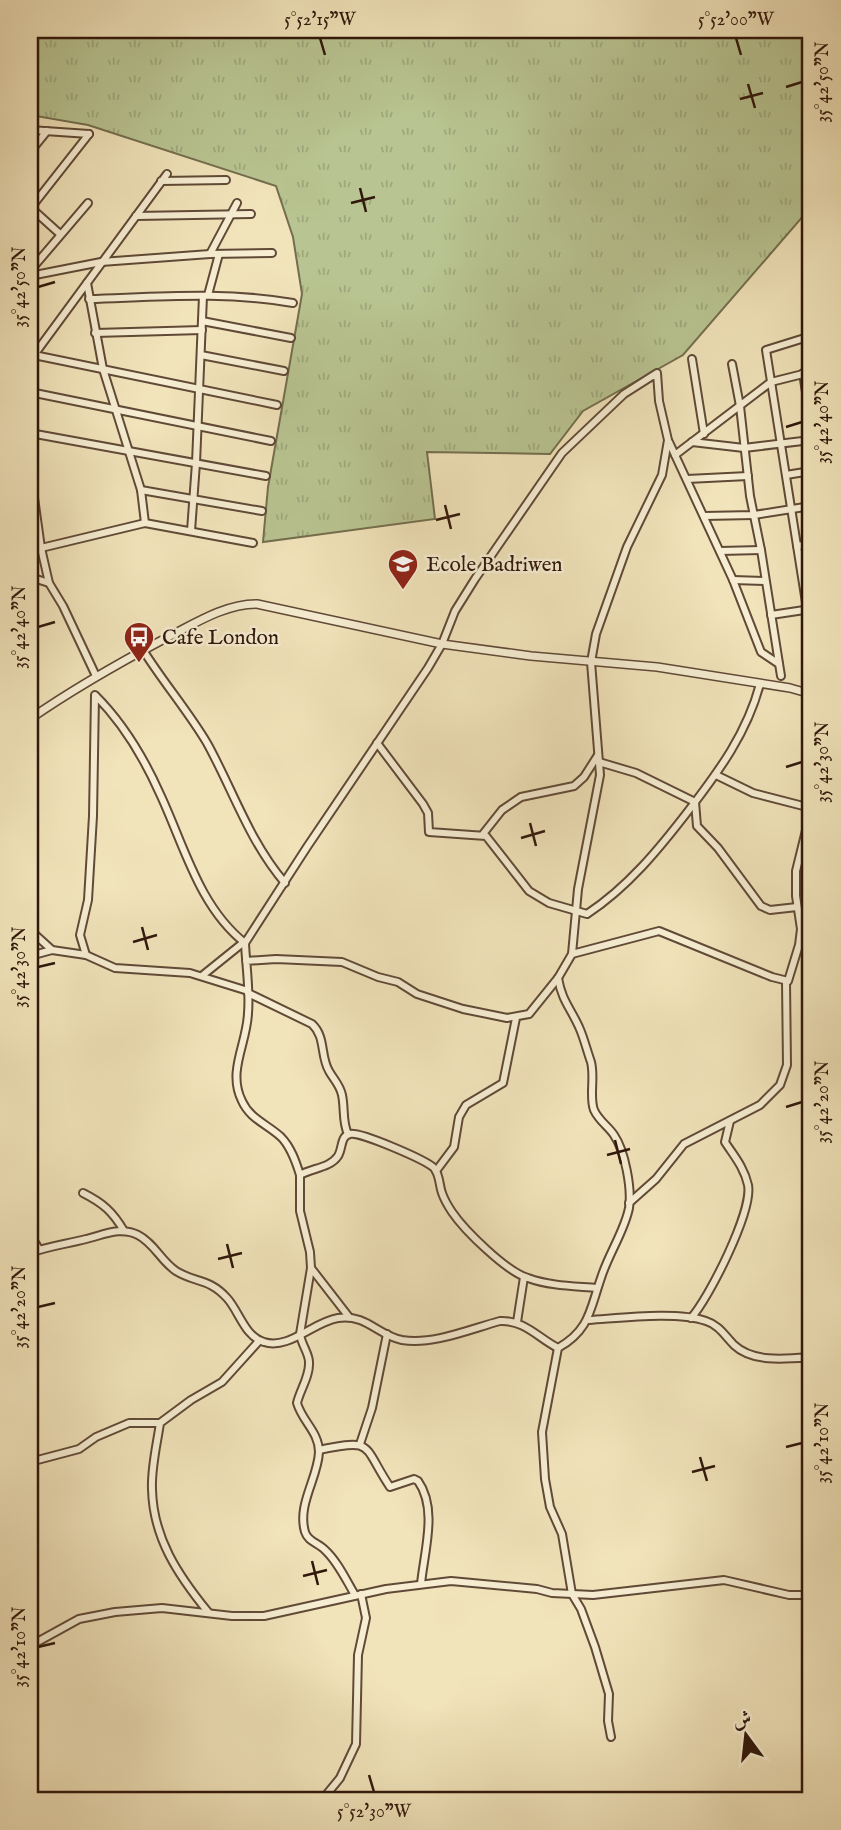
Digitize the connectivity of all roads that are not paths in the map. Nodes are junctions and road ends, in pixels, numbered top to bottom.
1 (30, 130) edge
2 (47, 131) junction
3 (30, 152) edge
4 (167, 174) dead end
5 (226, 180) dead end
6 (161, 181) junction
7 (88, 203) dead end
8 (237, 203) dead end
9 (30, 208) edge
10 (251, 214) dead end
11 (231, 215) junction
12 (136, 216) junction
13 (60, 234) junction
14 (272, 253) dead end
15 (209, 254) junction
16 (219, 254) junction
17 (101, 262) junction
18 (30, 274) edge
19 (87, 283) junction
20 (205, 295) junction
21 (89, 299) junction
22 (293, 303) dead end
23 (202, 321) junction
24 (202, 330) junction
25 (95, 333) junction
26 (811, 336) edge
27 (291, 338) dead end
28 (201, 355) junction
29 (32, 356) edge
30 (692, 359) dead end
31 (732, 364) dead end
32 (103, 369) junction
33 (284, 371) dead end
34 (811, 372) edge
35 (803, 373) junction
36 (771, 382) junction
37 (199, 389) junction
38 (30, 392) edge
39 (277, 405) dead end
40 (740, 406) junction
41 (117, 410) junction
42 (811, 425) edge
43 (198, 426) junction
44 (30, 433) edge
45 (704, 434) junction
46 (668, 440) junction
47 (811, 440) edge
48 (271, 441) dead end
49 (692, 442) junction
50 (781, 443) junction
51 (744, 448) junction
52 (129, 450) junction
53 (675, 455) junction
54 (196, 463) junction
55 (30, 469) edge
56 (811, 471) edge
57 (266, 475) dead end
58 (786, 475) junction
59 (748, 476) junction
60 (687, 479) junction
61 (141, 490) junction
62 (192, 499) junction
63 (811, 506) edge
64 (791, 509) junction
65 (262, 510) dead end
66 (754, 515) junction
67 (704, 516) junction
68 (145, 523) junction
69 (191, 531) junction
70 (253, 543) dead end
71 (811, 544) edge
72 (797, 546) junction
73 (41, 548) junction
74 (761, 550) junction
75 (720, 551) junction
76 (30, 577) edge
77 (733, 580) junction
78 (765, 581) junction
79 (49, 583) junction
80 (809, 610) edge
81 (771, 615) junction
82 (811, 634) edge
83 (442, 643) junction
84 (143, 650) junction
85 (591, 662) junction
86 (779, 664) junction
87 (96, 676) junction
88 (781, 676) dead end
89 (85, 682) junction
90 (760, 684) junction
91 (811, 694) edge
92 (94, 695) junction
93 (30, 719) edge
94 (811, 730) edge
95 (377, 743) junction
96 (599, 758) junction
97 (811, 767) edge
98 (716, 775) junction
99 (695, 802) junction
100 (811, 809) edge
101 (483, 834) junction
102 (285, 883) junction
103 (797, 907) junction
104 (576, 912) junction
105 (30, 930) edge
106 (244, 943) junction
107 (52, 950) junction
108 (572, 954) junction
109 (86, 955) junction
110 (30, 956) edge
111 (246, 961) junction
112 (203, 975) junction
113 (558, 978) junction
114 (786, 981) junction
115 (248, 992) junction
116 (516, 1018) junction
117 (730, 1121) junction
118 (348, 1134) junction
119 (436, 1171) junction
120 (300, 1175) junction
121 (83, 1193) dead end
122 (629, 1203) junction
123 (124, 1231) junction
124 (30, 1235) edge
125 (39, 1250) junction
126 (30, 1253) edge
127 (311, 1268) junction
128 (524, 1278) junction
129 (597, 1288) junction
130 (349, 1317) junction
131 (691, 1318) junction
132 (589, 1320) junction
133 (517, 1322) junction
134 (300, 1334) junction
135 (387, 1334) junction
136 (259, 1341) junction
137 (558, 1348) junction
138 (811, 1357) edge
139 (160, 1423) junction
140 (360, 1444) junction
141 (318, 1450) junction
142 (30, 1462) edge
143 (421, 1584) junction
144 (358, 1594) junction
145 (572, 1594) junction
146 (811, 1595) edge
147 (208, 1612) junction
148 (30, 1646) edge
149 (611, 1737) dead end
150 (322, 1800) edge

1 - 2 street
2 - 3 street
2 - 9 street
4 - 6 street
5 - 6 street
6 - 12 street
7 - 13 street
8 - 11 street
9 - 13 street
10 - 11 street
11 - 12 street
11 - 15 street
12 - 17 street
13 - 18 street
14 - 16 street
15 - 16 street
15 - 17 street
16 - 20 street
17 - 18 street
17 - 19 street
19 - 21 street
19 - 29 street
20 - 21 street
20 - 22 street
20 - 23 street
21 - 25 street
23 - 24 street
23 - 27 street
24 - 25 street
24 - 28 street
25 - 32 street
26 - 36 street
28 - 33 street
28 - 37 street
29 - 32 street
30 - 45 street
31 - 40 street
32 - 37 street
32 - 41 street
34 - 35 street
35 - 36 street
35 - 42 street
36 - 40 street
36 - 50 street
37 - 39 street
37 - 43 street
38 - 41 street
40 - 45 street
40 - 51 street
41 - 43 street
41 - 52 street
43 - 48 street
43 - 54 street
44 - 52 street
45 - 49 street
46 - 53 street
46 - 83 street
46 - 85 street
47 - 50 street
49 - 51 street
49 - 53 street
50 - 51 street
50 - 58 street
51 - 59 street
52 - 54 street
52 - 61 street
53 - 60 street
54 - 57 street
54 - 62 street
55 - 73 street
56 - 58 street
58 - 64 street
59 - 60 street
59 - 66 street
60 - 67 street
61 - 62 street
61 - 68 street
62 - 65 street
62 - 69 street
63 - 64 street
64 - 66 street
64 - 72 street
66 - 67 street
66 - 74 street
67 - 75 street
68 - 69 street
68 - 73 street
69 - 70 street
71 - 72 street
72 - 80 street
73 - 79 street
74 - 75 street
74 - 78 street
75 - 77 street
76 - 79 street
77 - 78 street
77 - 86 street
78 - 81 street
79 - 87 street
80 - 81 street
80 - 82 street
81 - 86 street
83 - 84 street
83 - 85 street
83 - 95 street
84 - 87 street
84 - 102 street
85 - 90 street
85 - 96 street
86 - 88 street
87 - 89 street
89 - 92 street
89 - 93 street
90 - 91 street
90 - 98 street
92 - 106 street
92 - 109 street
94 - 97 street
95 - 101 street
95 - 102 street
96 - 99 street
96 - 101 street
96 - 104 street
98 - 99 street
98 - 100 street
99 - 103 street
99 - 104 street
100 - 103 street
101 - 104 street
102 - 106 street
103 - 114 street
104 - 108 street
105 - 107 street
106 - 111 street
106 - 112 street
107 - 109 street
107 - 110 street
108 - 113 street
108 - 114 street
109 - 112 street
111 - 115 street
111 - 116 street
112 - 115 street
113 - 116 street
113 - 122 street
114 - 117 street
115 - 118 street
115 - 120 street
116 - 119 street
117 - 122 street
117 - 131 street
118 - 119 street
118 - 120 street
119 - 128 street
120 - 127 street
121 - 123 street
122 - 129 street
123 - 125 street
123 - 136 street
124 - 125 street
125 - 126 street
127 - 130 street
127 - 134 street
128 - 129 street
128 - 133 street
129 - 132 street
130 - 134 street
130 - 135 street
131 - 132 street
131 - 138 street
132 - 137 street
133 - 135 street
133 - 137 street
134 - 136 street
134 - 141 street
135 - 140 street
136 - 139 street
137 - 145 street
139 - 142 street
139 - 147 street
140 - 141 street
140 - 143 street
141 - 144 street
143 - 144 street
143 - 145 street
144 - 147 street
144 - 150 street
145 - 146 street
145 - 149 street
147 - 148 street

